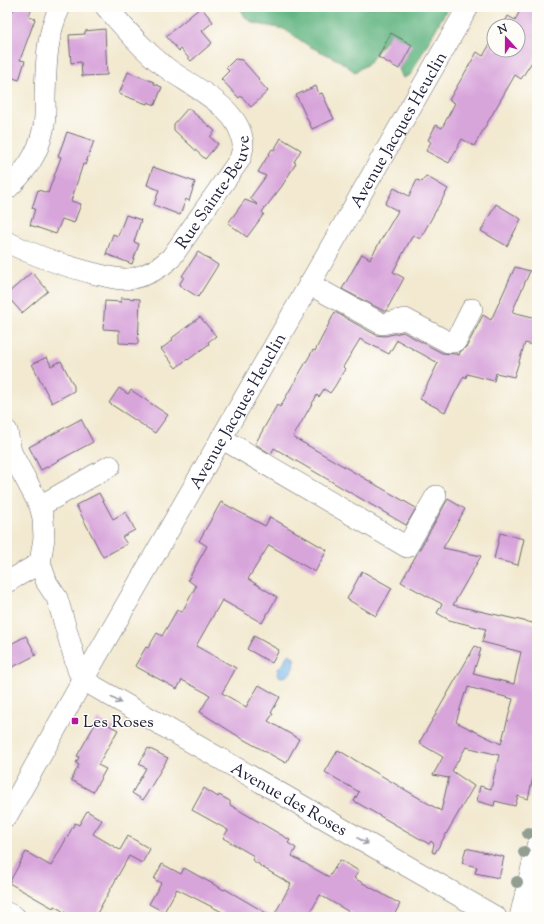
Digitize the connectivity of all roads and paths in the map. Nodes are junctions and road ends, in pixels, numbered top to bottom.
1 (60, 7) edge
2 (106, 7) edge
3 (468, 7) edge
4 (7, 189) edge
5 (7, 242) edge
6 (309, 284) junction
7 (472, 309) dead end
8 (7, 432) edge
9 (221, 438) junction
10 (110, 466) dead end
11 (436, 496) dead end
12 (40, 506) junction
13 (40, 562) junction
14 (7, 582) edge
15 (83, 680) junction
16 (7, 816) edge
17 (537, 846) edge
18 (7, 913) edge
19 (15, 917) edge
20 (496, 917) edge
21 (520, 917) edge

1 - 4 street
2 - 5 street, Rue Sainte-Beuve
3 - 6 street, Avenue Jacques Heuclin
6 - 7 street
6 - 9 street, Avenue Jacques Heuclin
8 - 12 street
9 - 11 street
9 - 15 street, Avenue Jacques Heuclin
10 - 12 street
12 - 13 street
13 - 14 street
13 - 15 street
15 - 16 street, Avenue Jacques Heuclin
15 -> 20 street, Avenue des Roses
17 - 21 street
18 - 19 street

